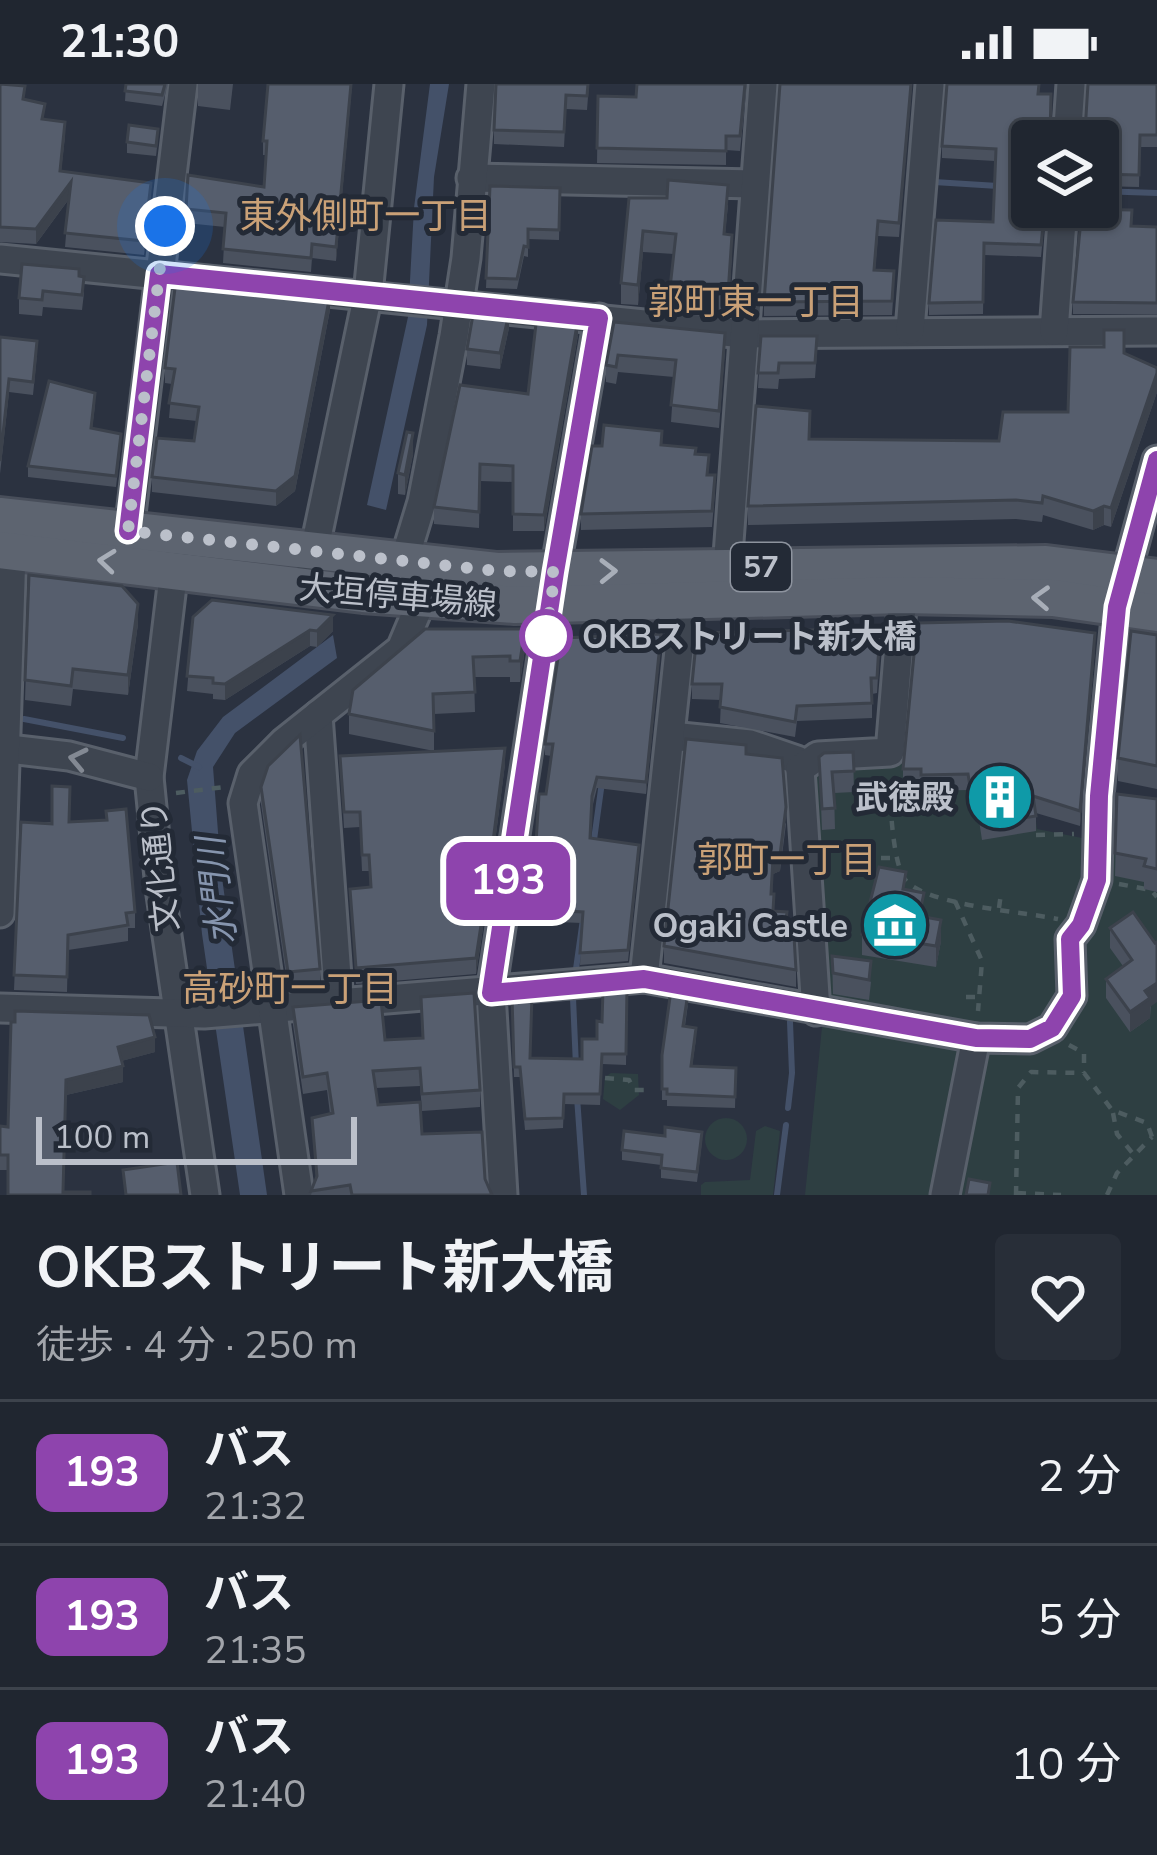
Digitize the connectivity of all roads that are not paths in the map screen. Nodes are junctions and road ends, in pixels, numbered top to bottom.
1 (183, 84) edge
2 (389, 84) edge
3 (481, 84) edge
4 (763, 84) edge
5 (930, 84) edge
6 (1071, 84) edge
7 (1068, 120) edge
8 (471, 178) junction
9 (755, 184) junction
10 (1061, 228) edge
11 (0, 259) edge
12 (159, 274) junction
13 (381, 295) junction
14 (458, 303) junction
15 (599, 318) junction
16 (910, 330) junction
17 (1054, 331) junction
18 (1157, 332) edge
19 (744, 334) junction
20 (1157, 460) edge
21 (0, 515) edge
22 (128, 531) junction
23 (6, 550) edge
24 (315, 551) junction
25 (176, 554) junction
26 (404, 561) junction
27 (726, 584) junction
28 (686, 585) junction
29 (1132, 586) edge
30 (306, 587) junction
31 (552, 589) junction
32 (903, 595) junction
33 (423, 597) junction
34 (1157, 613) edge
35 (319, 715) junction
36 (670, 736) junction
37 (3, 748) edge
38 (800, 769) junction
39 (149, 777) junction
40 (0, 913) edge
41 (644, 979) junction
42 (491, 993) junction
43 (339, 1004) junction
44 (0, 1008) edge
45 (258, 1010) junction
46 (816, 1011) junction
47 (190, 1014) junction
48 (977, 1025) junction
49 (945, 1194) edge
50 (206, 1195) edge
51 (299, 1195) edge
52 (503, 1195) edge

1 - 12 street
2 - 13 street
3 - 8 street
4 - 9 street
5 - 16 street
6 - 7 street
8 - 9 street
8 - 14 street
9 - 19 street
10 - 17 street
11 - 12 street
12 - 13 street
12 - 22 street
13 - 14 street
13 - 24 street
14 - 15 street
14 - 26 street
15 - 19 street
15 - 31 street
16 - 17 street
16 - 19 street
17 - 18 street
19 - 27 street
20 - 29 street
21 - 22 main road, 大垣停車場線 / 57
22 - 25 main road, 大垣停車場線 / 57
25 -> 23 main road, 大垣停車場線 / 57
23 - 37 street
24 - 25 main road, 大垣停車場線 / 57
24 - 26 main road, 大垣停車場線 / 57
24 - 30 street
25 - 30 main road, 大垣停車場線 / 57
25 - 39 street, 文化通り
26 - 31 main road, 大垣停車場線 / 57
27 - 28 main road, 大垣停車場線 / 57
27 - 29 main road, 大垣停車場線 / 57
27 - 32 main road, 大垣停車場線 / 57
28 - 31 main road, 大垣停車場線 / 57
28 - 36 street
29 -> 32 main road, 大垣停車場線 / 57
29 - 34 main road, 大垣停車場線 / 57
29 - 48 street
30 - 33 main road, 大垣停車場線 / 57
31 - 33 main road, 大垣停車場線 / 57
31 - 42 street
32 - 38 street
33 - 35 street
35 - 43 street
35 - 45 street
36 - 38 street
36 - 41 street
39 -> 37 street
37 - 40 street
38 - 46 street
39 - 47 street, 文化通り
41 - 42 street
41 - 46 street
42 - 43 street
42 - 52 street
43 - 45 street
44 - 47 street
45 - 47 street
45 - 51 street
46 - 48 street
47 - 50 street, 文化通り
48 - 49 street

